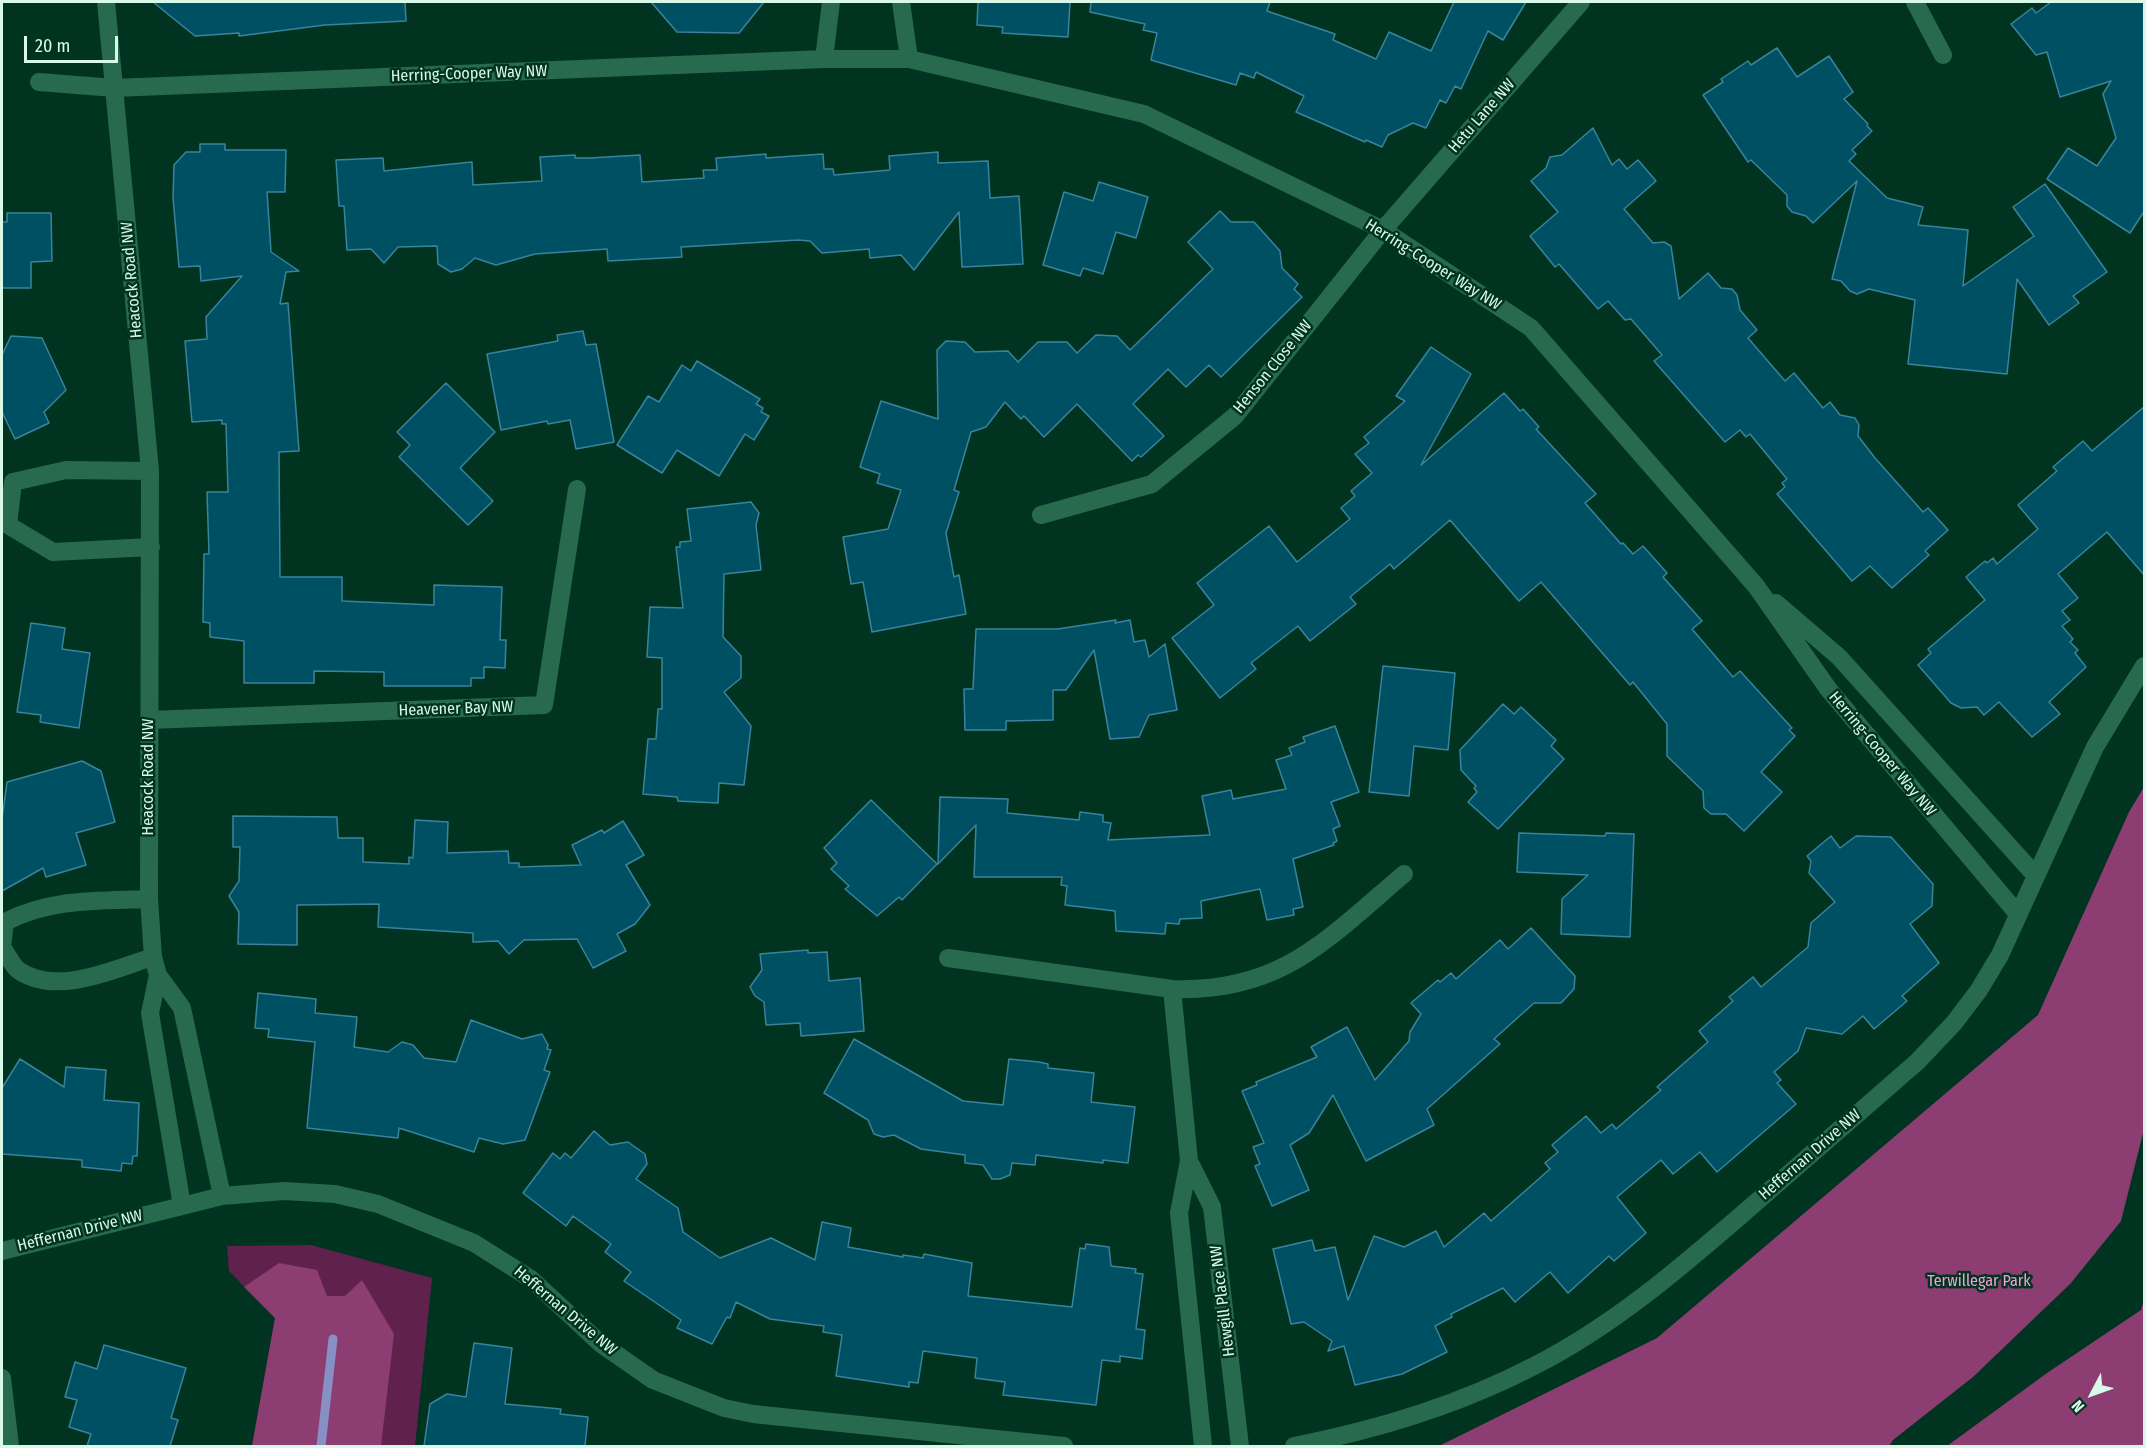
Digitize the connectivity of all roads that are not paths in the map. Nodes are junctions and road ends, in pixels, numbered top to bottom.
1 (106, 2) edge
2 (831, 2) edge
3 (901, 2) edge
4 (1581, 2) edge
5 (1915, 2) edge
6 (1943, 55) dead end
7 (824, 59) junction
8 (909, 59) junction
9 (39, 82) dead end
10 (114, 88) junction
11 (1383, 230) junction
12 (150, 471) junction
13 (576, 489) dead end
14 (1041, 515) dead end
15 (152, 547) junction
16 (1756, 586) junction
17 (2145, 666) edge
18 (149, 720) junction
19 (1404, 874) dead end
20 (2035, 875) junction
21 (149, 899) junction
22 (2017, 913) junction
23 (153, 957) junction
24 (948, 957) dead end
25 (158, 975) junction
26 (1172, 989) junction
27 (1189, 1161) junction
28 (222, 1196) junction
29 (182, 1206) junction
30 (2, 1251) edge
31 (2, 1378) edge
32 (10, 1446) edge
33 (1064, 1446) edge
34 (1203, 1446) edge
35 (1240, 1446) edge
36 (1294, 1446) edge

1 - 10 street, Heacock Road NW
2 - 7 street
3 - 8 street
4 - 11 street, Hetu Lane NW
5 - 6 street
7 - 8 street, Herring-Cooper Way NW
7 - 10 street, Herring-Cooper Way NW
8 - 11 street, Herring-Cooper Way NW
9 - 10 street
10 - 12 street, Heacock Road NW
11 - 14 street, Henson Close NW
11 - 16 street, Herring-Cooper Way NW
12 - 15 street, Heacock Road NW
12 - 15 street
13 - 18 street, Heavener Bay NW
15 - 18 street, Heacock Road NW
16 - 20 street, Herring-Cooper Way NW
16 - 22 street, Herring-Cooper Way NW
17 - 20 street, Heffernan Drive NW
18 - 21 street, Heacock Road NW
19 - 26 street
20 - 22 street, Heffernan Drive NW
21 - 23 street, Heacock Road NW
21 - 23 street
22 - 36 street, Heffernan Drive NW
23 - 25 street, Heacock Road NW
24 - 26 street
25 - 28 street, Heacock Road NW
25 - 29 street, Heacock Road NW
26 - 27 street, Hewgill Place NW
27 - 34 street, Hewgill Place NW
27 - 35 street, Hewgill Place NW
28 - 29 street, Heffernan Drive NW
28 - 33 street, Heffernan Drive NW
29 - 30 street, Heffernan Drive NW
31 - 32 street

